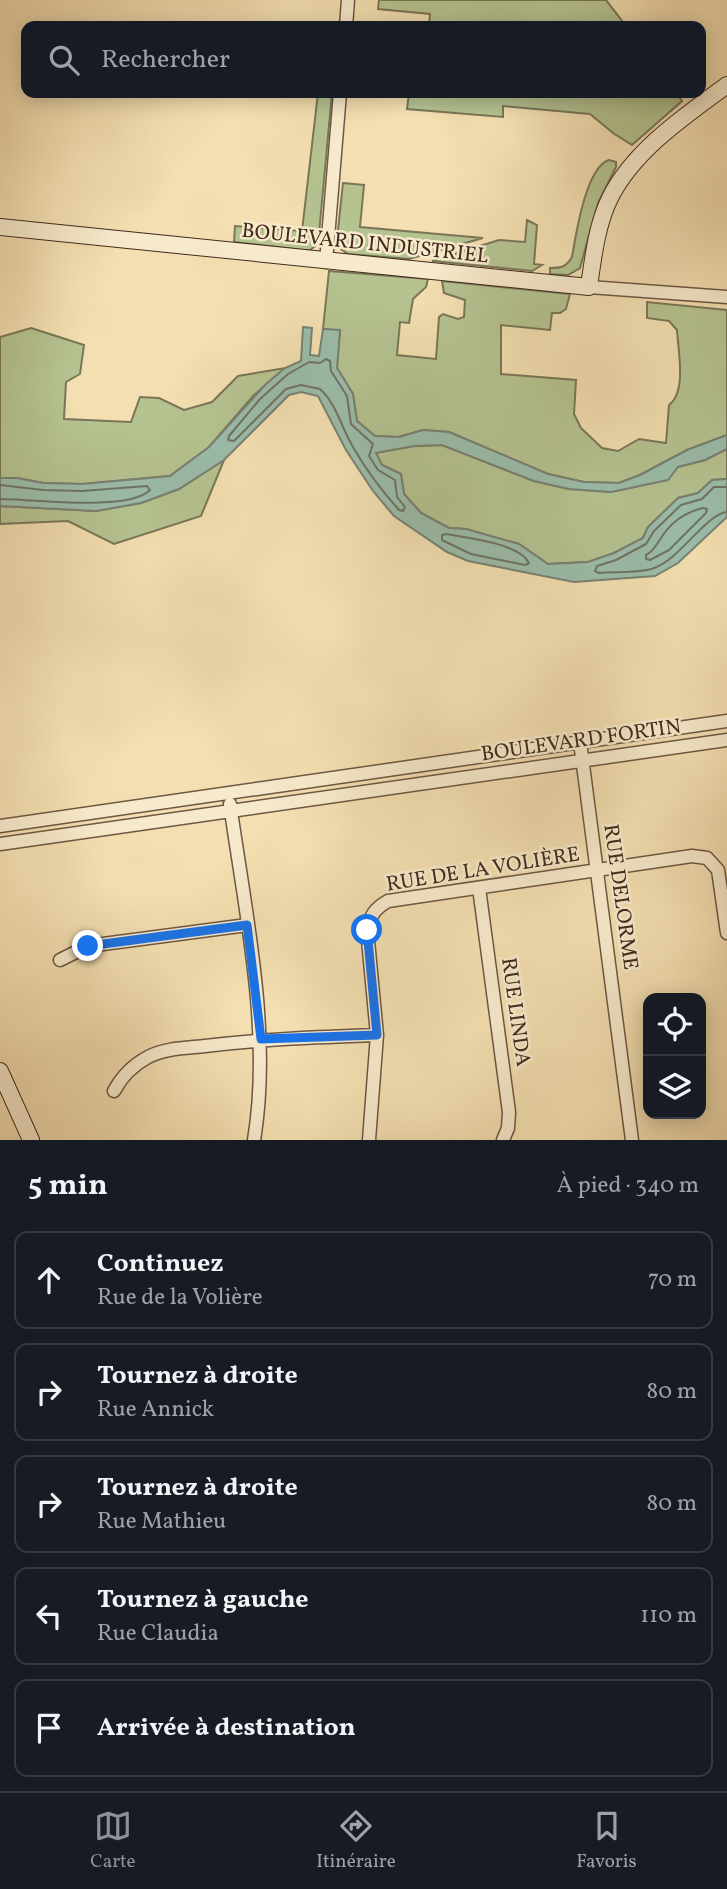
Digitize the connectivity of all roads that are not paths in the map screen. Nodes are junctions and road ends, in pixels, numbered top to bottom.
1 (348, 0) edge
2 (346, 21) edge
3 (727, 85) edge
4 (340, 98) edge
5 (0, 227) edge
6 (326, 262) junction
7 (589, 287) junction
8 (727, 297) edge
9 (727, 721) edge
10 (713, 723) junction
11 (721, 740) edge
12 (580, 743) junction
13 (449, 761) junction
14 (582, 761) junction
15 (328, 779) junction
16 (451, 779) junction
17 (228, 793) junction
18 (330, 797) junction
19 (231, 811) junction
20 (92, 813) junction
21 (0, 826) edge
22 (96, 831) junction
23 (0, 844) edge
24 (597, 871) junction
25 (480, 888) junction
26 (247, 925) junction
27 (727, 933) edge
28 (60, 960) dead end
29 (377, 1035) junction
30 (261, 1039) junction
31 (0, 1071) edge
32 (114, 1091) dead end
33 (31, 1140) edge
34 (254, 1140) edge
35 (369, 1140) edge
36 (503, 1140) edge
37 (632, 1140) edge

1 - 2 street
3 - 7 street
4 - 6 street
5 - 6 street, BOULEVARD INDUSTRIEL
6 - 7 street, BOULEVARD INDUSTRIEL
7 - 8 street, BOULEVARD INDUSTRIEL
9 - 10 street, BOULEVARD FORTIN
10 - 11 street, BOULEVARD FORTIN
10 - 12 street, BOULEVARD FORTIN
11 - 14 street, BOULEVARD FORTIN
12 - 13 street, BOULEVARD FORTIN
12 - 14 street, RUE DELORME
13 - 15 street, BOULEVARD FORTIN
13 - 16 street
14 - 16 street, BOULEVARD FORTIN
14 - 24 street, RUE DELORME
15 - 17 street, BOULEVARD FORTIN
15 - 18 street
16 - 18 street, BOULEVARD FORTIN
17 - 19 street
17 - 20 street, BOULEVARD FORTIN
18 - 19 street, BOULEVARD FORTIN
19 - 22 street, BOULEVARD FORTIN
19 - 26 street
20 - 21 street, BOULEVARD FORTIN
20 - 22 street
22 - 23 street, BOULEVARD FORTIN
24 - 25 street, RUE DE LA VOLIÈRE
24 - 27 street, RUE DE LA VOLIÈRE
24 - 37 street, RUE DELORME
25 - 29 street, RUE DE LA VOLIÈRE
25 - 36 street, RUE LINDA
26 - 28 street
26 - 30 street
29 - 30 street
29 - 35 street, RUE DE LA VOLIÈRE
30 - 32 street
30 - 34 street
31 - 33 street

